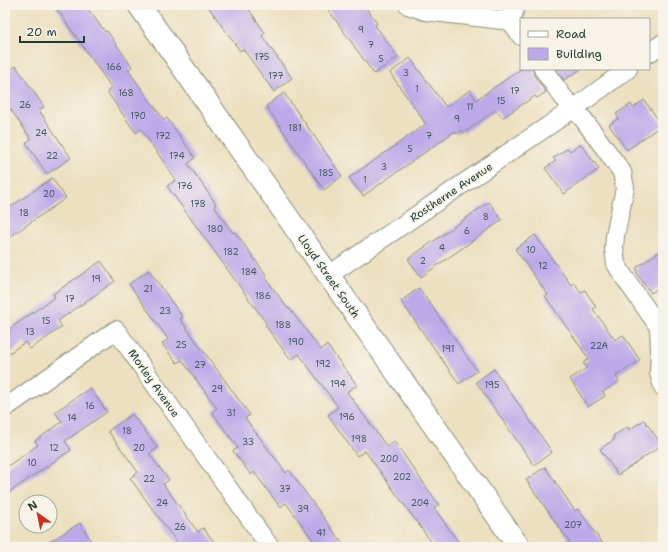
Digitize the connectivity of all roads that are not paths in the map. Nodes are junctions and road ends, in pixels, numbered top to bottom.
1 (139, 5) edge
2 (408, 5) edge
3 (514, 13) edge
4 (520, 33) edge
5 (663, 43) edge
6 (650, 52) edge
7 (545, 70) edge
8 (627, 70) edge
9 (573, 109) junction
10 (329, 276) junction
11 (661, 328) edge
12 (663, 387) edge
13 (5, 408) edge
14 (270, 547) edge
15 (519, 547) edge

1 - 10 street, Lloyd Street South
2 - 3 street
3 - 4 street
5 - 6 street
7 - 9 street
8 - 9 street, Rostherne Avenue
9 - 10 street, Rostherne Avenue
9 - 11 street
10 - 15 street, Lloyd Street South
11 - 12 street
13 - 14 street, Morley Avenue

